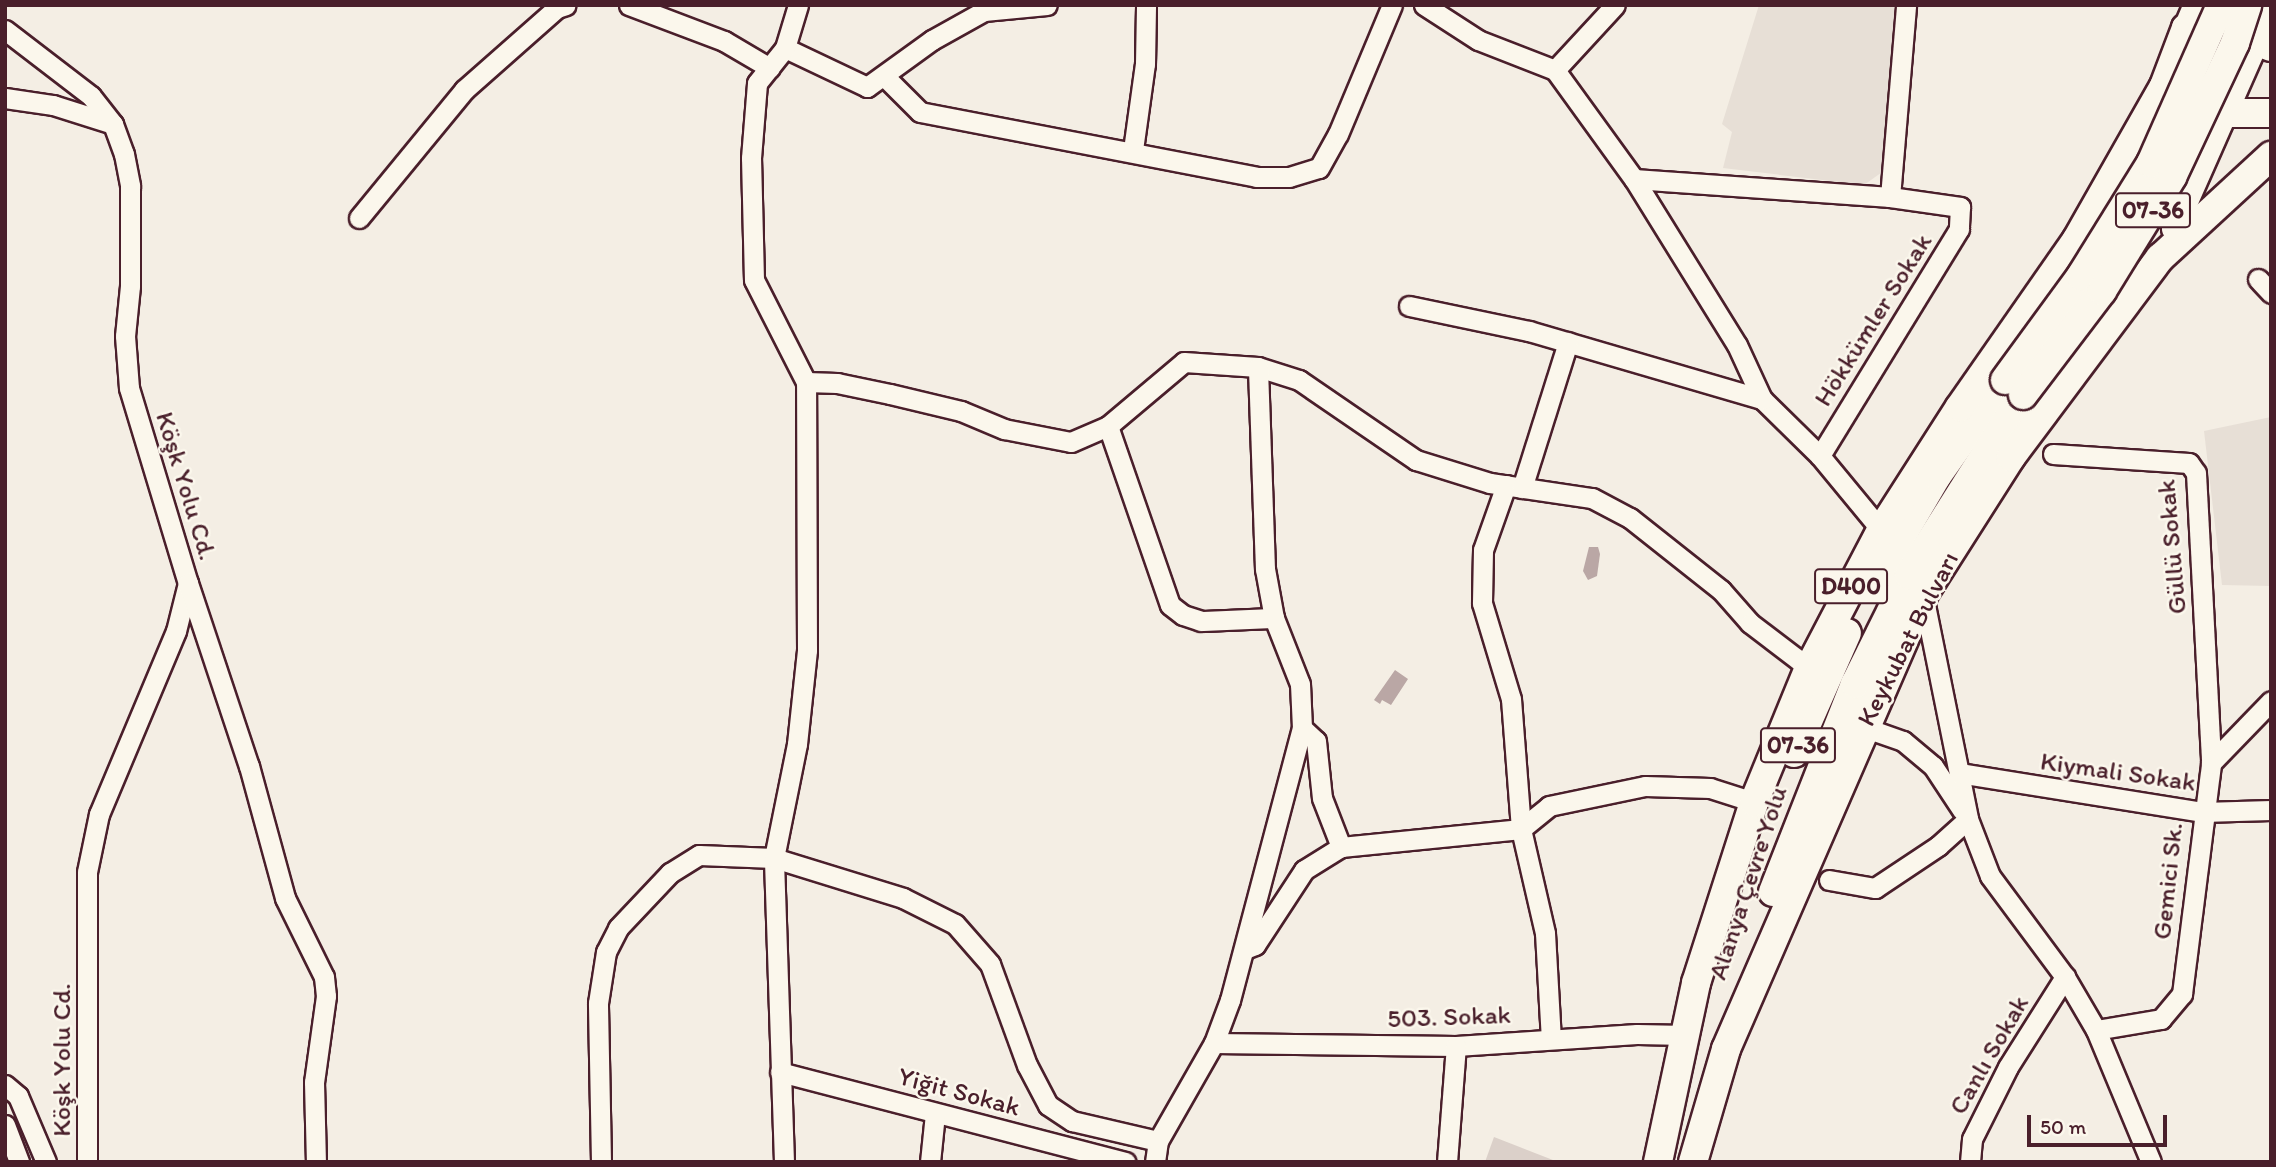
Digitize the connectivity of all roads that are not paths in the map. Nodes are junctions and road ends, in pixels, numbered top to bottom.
1 (566, 5) edge
2 (629, 5) edge
3 (798, 5) edge
4 (1047, 5) edge
5 (1146, 5) edge
6 (1392, 5) edge
7 (1424, 5) edge
8 (1615, 5) edge
9 (1906, 5) edge
10 (2221, 5) edge
11 (2247, 5) edge
12 (2271, 9) edge
13 (2191, 17) edge
14 (5, 30) edge
15 (2265, 45) edge
16 (785, 48) junction
17 (770, 68) junction
18 (1555, 70) junction
19 (884, 76) junction
20 (2164, 86) junction
21 (5, 98) edge
22 (2228, 113) junction
23 (2271, 113) edge
24 (114, 124) junction
25 (1133, 150) junction
26 (2271, 156) edge
27 (2113, 175) junction
28 (1634, 178) junction
29 (1890, 197) junction
30 (359, 218) dead end
31 (2176, 223) junction
32 (2160, 258) junction
33 (1409, 306) dead end
34 (1568, 342) junction
35 (1258, 367) junction
36 (806, 382) junction
37 (2014, 387) junction
38 (1762, 399) junction
39 (1108, 426) junction
40 (2053, 454) dead end
41 (1820, 456) junction
42 (1514, 486) junction
43 (1881, 530) junction
44 (188, 583) junction
45 (1923, 596) junction
46 (1274, 618) junction
47 (1809, 668) junction
48 (2271, 701) edge
49 (1863, 727) junction
50 (1302, 728) junction
51 (2211, 763) junction
52 (1959, 773) junction
53 (1754, 802) junction
54 (2271, 810) edge
55 (2202, 812) junction
56 (1968, 819) junction
57 (1521, 829) junction
58 (1341, 847) junction
59 (774, 858) junction
60 (1829, 880) dead end
61 (1244, 949) junction
62 (2065, 977) junction
63 (2096, 1030) junction
64 (1686, 1035) junction
65 (1551, 1039) junction
66 (1214, 1043) junction
67 (1456, 1046) junction
68 (1726, 1049) junction
69 (780, 1072) junction
70 (5, 1085) edge
71 (935, 1114) junction
72 (5, 1125) edge
73 (1158, 1141) junction
74 (1661, 1153) edge
75 (19, 1162) edge
76 (46, 1162) edge
77 (87, 1162) edge
78 (316, 1162) edge
79 (601, 1162) edge
80 (784, 1162) edge
81 (930, 1162) edge
82 (1123, 1162) edge
83 (1155, 1162) edge
84 (1447, 1162) edge
85 (1693, 1162) edge
86 (1970, 1162) edge
87 (2151, 1162) edge

1 - 30 street
2 - 17 street
3 - 16 street
4 - 19 street
5 - 25 street
6 - 25 street
7 - 18 street
8 - 18 street
9 - 29 street
10 - 37 highway, bridge
11 - 37 highway, 07-36, bridge
12 - 15 main road
13 - 15 highway, D400
13 - 20 highway, D400
14 - 24 street, Köşk Yolu Cd.
15 - 22 main road
16 - 17 street
16 - 19 street
17 - 36 street
18 - 28 street
19 - 25 street
20 - 22 highway
20 - 27 highway, D400
21 - 24 street
22 - 23 highway
22 - 31 main road
24 - 44 street, Köşk Yolu Cd.
26 - 32 highway, Keykubat Bulvarı / D400
27 - 31 highway
27 - 43 highway, D400
28 - 29 street
28 - 38 street
29 - 41 street, Hökkümler Sokak
31 - 32 main road
32 - 45 highway, Keykubat Bulvarı / D400
33 - 34 street
34 - 38 street
34 - 42 street
35 - 39 street
35 - 42 street
35 - 46 street
36 - 39 street
36 - 59 street
37 - 68 highway, Alanya Çevre Yolu / 07-36
37 - 74 highway, Alanya Çevre Yolu / 07-36
38 - 41 street
39 - 46 street
40 - 51 street, Güllü Sokak
41 - 43 street
42 - 47 street
42 - 57 street
43 - 47 highway, D400
44 - 77 street, Köşk Yolu Cd.
44 - 78 street
45 - 49 highway, Keykubat Bulvarı / D400
45 - 52 street
46 - 50 street
47 - 53 highway, D400
48 - 51 street
49 - 56 street
49 - 68 highway, Keykubat Bulvarı / D400
50 - 58 street
50 - 61 street
51 - 55 street, Gemici Sk.
52 - 55 street, Kiymali Sokak
52 - 56 street
53 - 57 street
53 - 64 highway, D400
54 - 55 street, Kiymali Sokak
55 - 63 street, Gemici Sk.
56 - 60 street
56 - 62 street
57 - 58 street
57 - 65 street
58 - 61 street
59 - 69 street
59 - 73 street
59 - 79 street
61 - 66 street
62 - 63 street
62 - 86 street, Canlı Sokak
63 - 87 street
64 - 65 street, 503. Sokak
64 - 74 highway, D400
65 - 67 street, 503. Sokak
66 - 67 street, 503. Sokak
66 - 73 street
67 - 84 street
68 - 85 highway, Keykubat Bulvarı / D400
69 - 71 street, Yiğit Sokak
69 - 80 street
70 - 76 street
71 - 81 street
71 - 82 street, Yiğit Sokak
72 - 75 street
73 - 83 street

